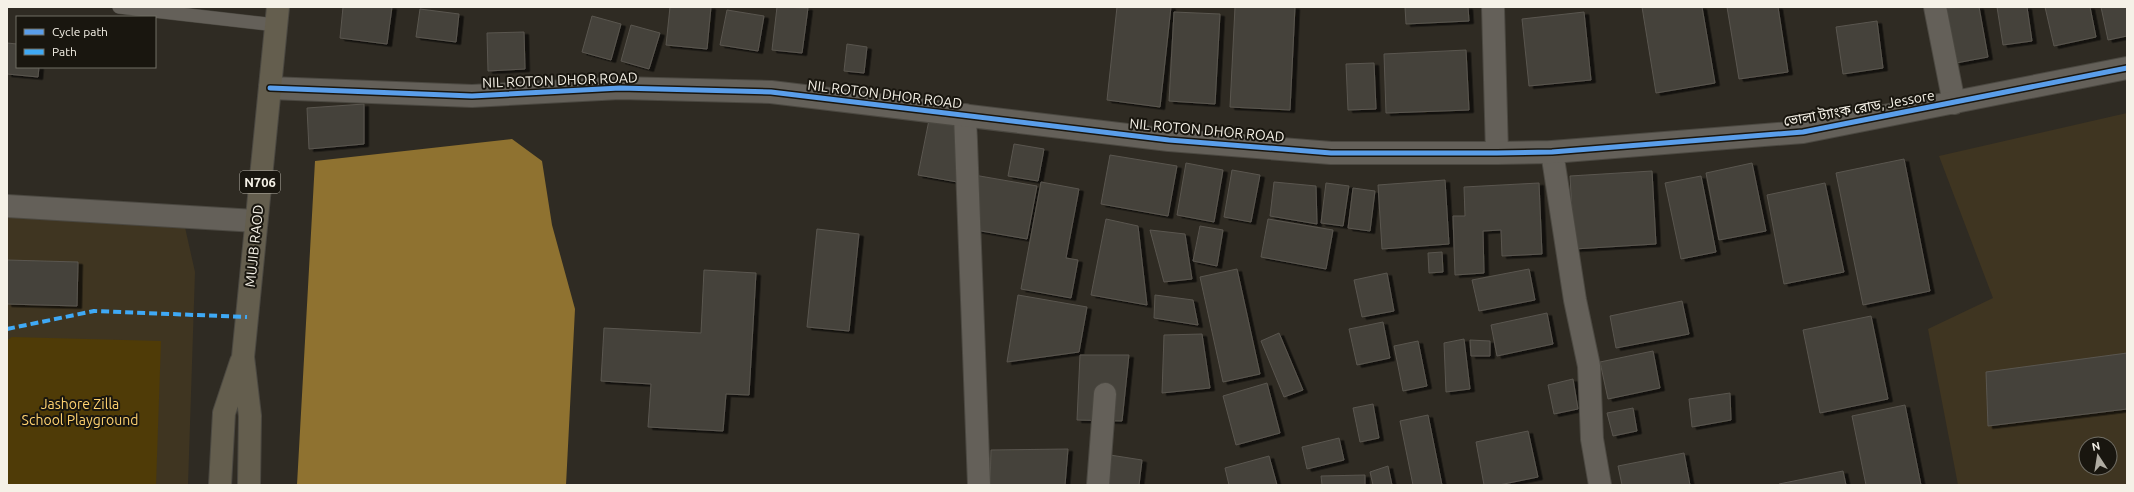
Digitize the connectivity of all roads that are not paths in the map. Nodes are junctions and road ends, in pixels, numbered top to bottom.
1 (119, 7) edge
2 (1493, 7) edge
3 (1935, 7) edge
4 (277, 16) edge
5 (2127, 68) edge
6 (270, 88) junction
7 (1954, 103) junction
8 (966, 115) junction
9 (1552, 152) junction
10 (1497, 153) junction
11 (7, 206) edge
12 (256, 221) junction
13 (243, 357) junction
14 (1105, 394) dead end
15 (220, 485) edge
16 (249, 485) edge
17 (979, 485) edge
18 (1098, 485) edge
19 (1600, 485) edge

1 - 4 lane
2 - 10 street
3 - 7 street
4 - 6 highway, MUJIB RAOD / N706
5 - 7 street, ভোলা ট্যাংক রোড, Jessore
6 - 8 street, NIL ROTON DHOR ROAD
6 - 12 highway, MUJIB RAOD / N706
7 - 9 street, ভোলা ট্যাংক রোড, Jessore
8 - 10 street, NIL ROTON DHOR ROAD
8 - 17 street
9 - 10 street, ভোলা ট্যাংক রোড, Jessore
9 - 19 street
11 - 12 street
12 - 13 highway, MUJIB RAOD / N706
13 - 15 highway, N706
13 - 16 highway, MUJIB RAOD / N706
14 - 18 street

